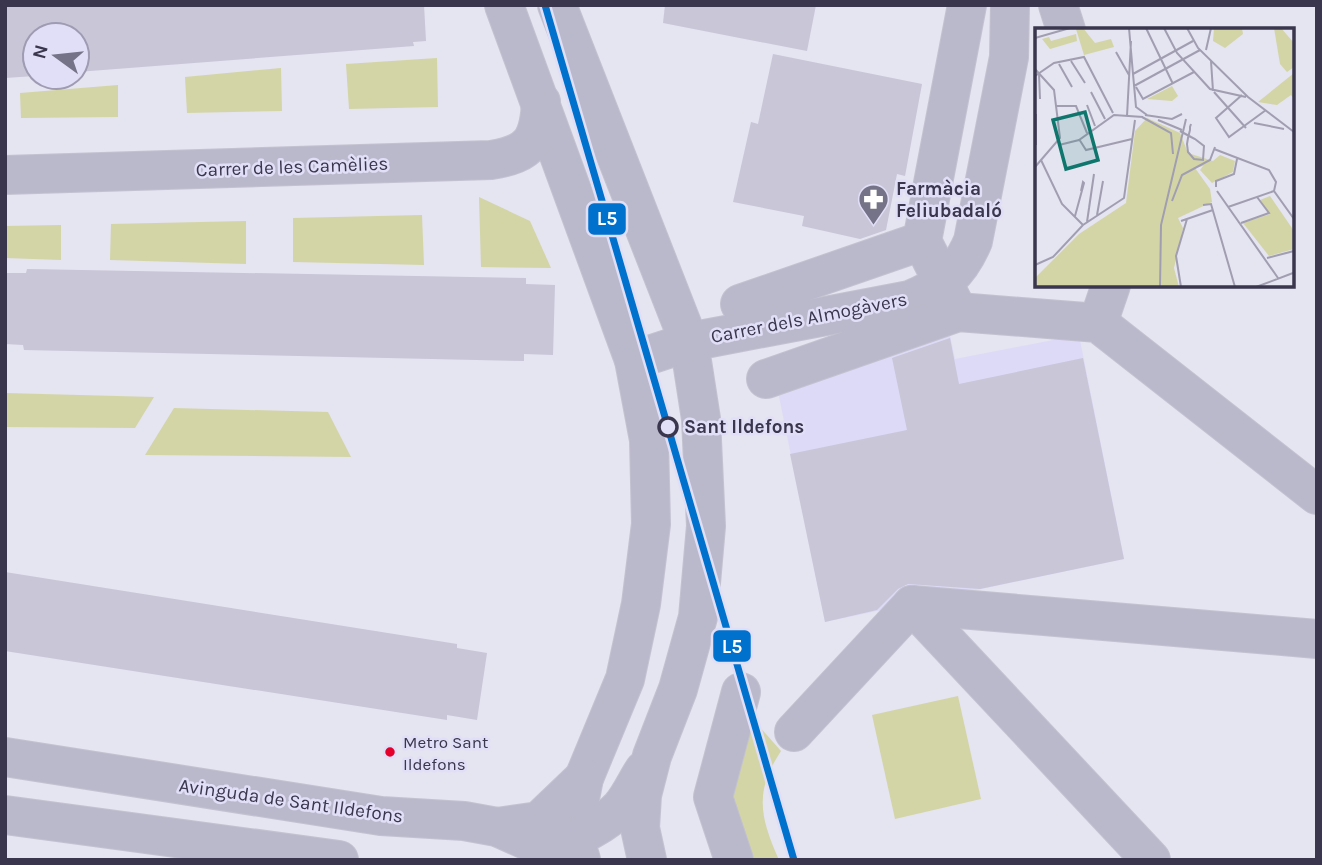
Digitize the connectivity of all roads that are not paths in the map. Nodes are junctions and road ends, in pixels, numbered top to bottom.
1 (504, 5) edge
2 (557, 5) edge
3 (967, 5) edge
4 (1010, 5) edge
5 (1058, 5) edge
6 (1065, 28) edge
7 (541, 102) junction
8 (5, 175) edge
9 (922, 241) junction
10 (1110, 287) edge
11 (950, 297) junction
12 (740, 303) dead end
13 (1098, 323) junction
14 (689, 342) junction
15 (634, 360) junction
16 (766, 379) dead end
17 (1317, 495) edge
18 (912, 605) junction
19 (1317, 639) edge
20 (741, 692) dead end
21 (794, 732) dead end
22 (652, 756) junction
23 (5, 757) edge
24 (5, 815) edge
25 (567, 841) edge
26 (339, 860) edge
27 (632, 860) edge
28 (647, 860) edge
29 (734, 860) edge
30 (1151, 860) edge

1 - 7 street
2 - 14 street
3 - 9 street
4 - 11 street, Carrer dels Almogàvers
5 - 6 street
7 - 8 street, Carrer de les Camèlies
7 - 15 street
9 - 11 street
9 - 12 street
10 - 13 street
11 - 13 street
11 - 14 street, Carrer dels Almogàvers
11 - 16 street
13 - 17 street
14 - 15 street, Carrer dels Almogàvers
14 - 22 street
15 - 25 street
18 - 19 street
18 - 21 street
18 - 30 street
20 - 29 street
22 - 25 street
22 - 28 street
23 - 25 street, Avinguda de Sant Ildefons
24 - 26 street
25 - 27 street, Avinguda de Sant Ildefons

